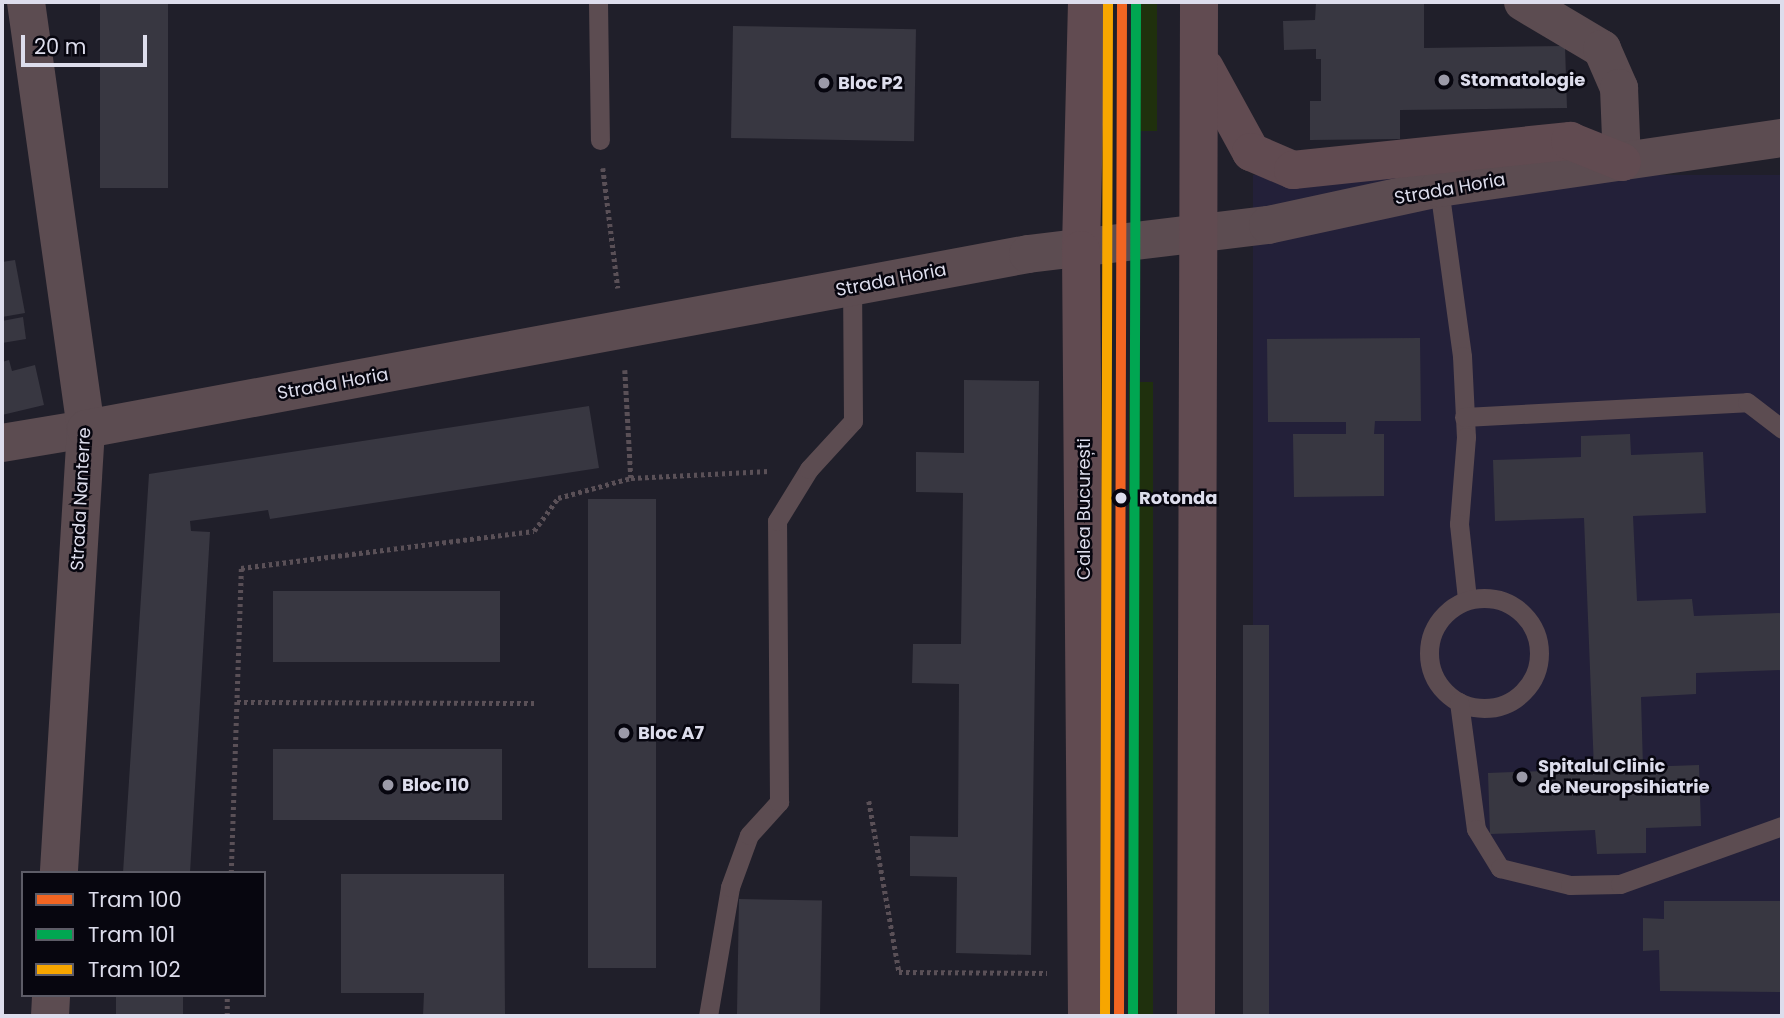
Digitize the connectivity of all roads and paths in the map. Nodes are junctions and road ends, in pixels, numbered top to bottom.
1 (26, 2) edge
2 (598, 2) edge
3 (1087, 2) edge
4 (1199, 2) edge
5 (1522, 2) edge
6 (1199, 56) junction
7 (1782, 138) edge
8 (600, 140) joint
9 (1622, 162) junction
10 (1439, 188) junction
11 (1198, 234) junction
12 (1081, 250) junction
13 (852, 288) junction
14 (624, 330) junction
15 (1464, 417) junction
16 (86, 429) junction
17 (1782, 429) edge
18 (2, 443) edge
19 (809, 469) junction
20 (631, 478) junction
21 (1467, 600) junction
22 (237, 702) junction
23 (1458, 702) junction
24 (534, 703) dead end
25 (870, 801) dead end
26 (1782, 826) edge
27 (59, 871) edge
28 (231, 871) edge
29 (1052, 973) dead end
30 (51, 997) edge
31 (227, 997) edge
32 (50, 1016) edge
33 (227, 1016) edge
34 (708, 1016) edge
35 (1087, 1016) edge
36 (1196, 1016) edge

1 - 16 street, Strada Nanterre
2 - 8 lane
3 - 12 main road, Calea București
4 - 6 main road
5 - 9 street
6 - 9 main road
6 - 11 main road
7 - 9 street, Strada Horia
8 - 14 path
9 - 10 street, Strada Horia
10 - 11 street, Strada Horia
10 - 15 lane
11 - 12 street, Strada Horia
11 - 36 main road
12 - 13 street, Strada Horia
12 - 35 main road, Calea București
13 - 14 street, Strada Horia
13 - 19 lane
14 - 16 street, Strada Horia
14 - 20 path
15 - 17 lane
15 - 21 lane
16 - 18 street, Strada Horia
16 - 27 street, Strada Nanterre
19 - 20 path
19 - 34 lane
20 - 22 path
21 - 23 lane
21 - 23 lane
22 - 24 path
22 - 28 path
23 - 26 lane
25 - 29 path
30 - 32 street
31 - 33 path

